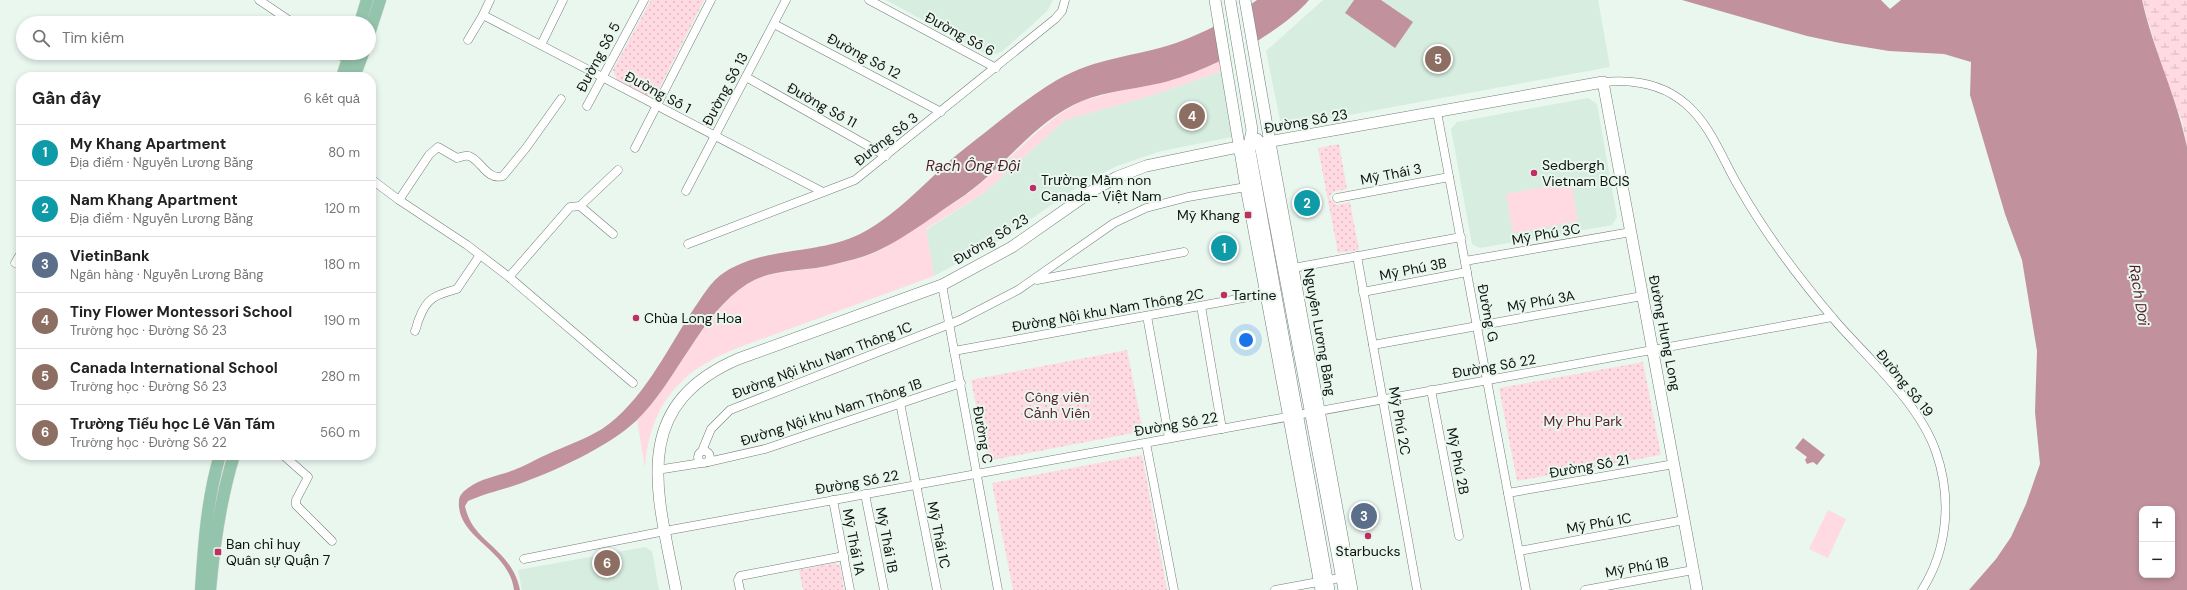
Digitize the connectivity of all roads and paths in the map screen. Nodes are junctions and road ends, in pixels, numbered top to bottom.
1 (259, 0) edge
2 (367, 0) edge
3 (380, 0) edge
4 (490, 0) edge
5 (563, 0) edge
6 (644, 0) edge
7 (711, 0) edge
8 (786, 0) edge
9 (869, 0) edge
10 (1065, 0) edge
11 (1215, 0) edge
12 (1230, 0) edge
13 (1246, 0) edge
14 (483, 15) junction
15 (283, 16) edge
16 (362, 16) edge
17 (375, 16) edge
18 (774, 24) junction
19 (468, 40) dead end
20 (541, 45) junction
21 (348, 60) edge
22 (360, 60) edge
23 (996, 68) junction
24 (344, 72) edge
25 (356, 72) edge
26 (746, 77) junction
27 (602, 78) junction
28 (1603, 82) junction
29 (561, 99) dead end
30 (587, 106) dead end
31 (656, 106) junction
32 (941, 112) junction
33 (1437, 112) junction
34 (1252, 130) junction
35 (715, 136) junction
36 (1265, 144) junction
37 (1244, 147) junction
38 (635, 148) dead end
39 (886, 156) junction
40 (618, 170) dead end
41 (1449, 177) junction
42 (376, 182) edge
43 (1246, 187) junction
44 (686, 191) dead end
45 (821, 191) junction
46 (1337, 198) dead end
47 (399, 200) junction
48 (580, 206) junction
49 (1631, 232) junction
50 (613, 234) dead end
51 (1461, 237) junction
52 (688, 244) dead end
53 (1184, 252) dead end
54 (480, 255) junction
55 (1357, 256) junction
56 (1465, 262) junction
57 (1289, 269) junction
58 (1467, 272) junction
59 (509, 277) junction
60 (1032, 281) junction
61 (942, 285) junction
62 (1363, 292) junction
63 (1265, 294) junction
64 (1642, 296) junction
65 (1201, 306) junction
66 (1147, 316) junction
67 (1832, 317) junction
68 (949, 324) junction
69 (1477, 326) junction
70 (415, 331) dead end
71 (1373, 345) junction
72 (1652, 350) junction
73 (954, 351) junction
74 (1487, 380) junction
75 (633, 383) dead end
76 (961, 383) junction
77 (1432, 390) junction
78 (1383, 399) junction
79 (900, 403) junction
80 (1315, 412) junction
81 (1293, 416) junction
82 (1222, 428) junction
83 (1169, 438) junction
84 (1146, 442) junction
85 (219, 460) edge
86 (232, 460) edge
87 (289, 460) edge
88 (705, 463) junction
89 (1674, 464) junction
90 (657, 470) junction
91 (977, 474) junction
92 (916, 485) junction
93 (865, 494) junction
94 (1508, 494) junction
95 (833, 500) junction
96 (1684, 520) junction
97 (665, 531) junction
98 (1459, 536) dead end
99 (332, 541) dead end
100 (1519, 551) junction
101 (844, 556) junction
102 (524, 559) dead end
103 (1693, 570) junction
104 (1346, 577) junction
105 (1324, 586) edge
106 (201, 590) edge
107 (210, 590) edge
108 (676, 590) edge
109 (740, 590) edge
110 (850, 590) edge
111 (884, 590) edge
112 (937, 590) edge
113 (998, 590) edge
114 (1174, 590) edge
115 (1275, 590) edge
116 (1344, 590) edge
117 (1352, 590) edge
118 (1417, 590) edge
119 (1526, 590) edge
120 (1585, 590) edge
121 (1697, 590) edge
122 (1922, 590) edge

1 - 15 street
2 - 16 main road
3 - 17 main road
4 - 14 street
5 - 20 street
6 - 27 street, Đường Số 5
7 - 31 street
8 - 18 street, Đường Số 13
9 - 23 street, Đường Số 6
10 - 23 street, Đường Số 3
11 - 37 street, Nguyễn Lương Bằng
12 - 34 street, Nguyễn Lương Bằng
13 - 36 street, Nguyễn Lương Bằng
14 - 19 street
14 - 20 street, Đường Số 1
18 - 26 street, Đường Số 13
18 - 32 street, Đường Số 12
20 - 27 street, Đường Số 1
21 - 24 main road
22 - 25 main road
23 - 32 street, Đường Số 3
26 - 35 street, Đường Số 13
26 - 39 street, Đường Số 11
27 - 30 street, Đường Số 5
27 - 31 street, Đường Số 1
28 - 33 street, Đường Số 23
28 - 49 street, Đường Hưng Long
28 - 67 street, Đường Số 19
29 - 47 street
31 - 35 street, Đường Số 1
31 - 38 street
32 - 39 street, Đường Số 3
33 - 36 street, Đường Số 23
33 - 41 street, Đường G
34 - 36 street, Nguyễn Lương Bằng
34 - 37 street, Nguyễn Lương Bằng
35 - 44 street, Đường Số 13
35 - 45 street, Đường Số 1
36 - 37 street, Đường Số 23
36 - 57 street, Nguyễn Lương Bằng
37 - 43 street, Nguyễn Lương Bằng
37 - 61 street, Đường Số 23
37 - 81 street, Nguyễn Lương Bằng
39 - 45 street, Đường Số 3
40 - 48 street
41 - 46 street, Mỹ Thái 3
41 - 51 street, Đường G
42 - 47 street
43 - 60 street
43 - 63 street, Nguyễn Lương Bằng
45 - 52 street, Đường Số 3
47 - 54 street
48 - 50 street
48 - 59 street
49 - 56 street, Mỹ Phú 3C
49 - 64 street, Đường Hưng Long
51 - 55 street
51 - 56 street, Đường G
53 - 60 street
54 - 59 street
54 - 70 street
55 - 57 street
55 - 62 street, Mỹ Phú 2C
56 - 58 street, Đường G
57 - 80 street, Nguyễn Lương Bằng
58 - 62 street, Mỹ Phú 3B
58 - 69 street, Đường G
59 - 75 street
60 - 68 street, Đường Nội khu Nam Thông 1C
61 - 68 street, Đường C
61 - 90 street, Đường Số 23
62 - 71 street, Mỹ Phú 2C
63 - 65 street, Đường Nội khu Nam Thông 2C
63 - 81 street, Nguyễn Lương Bằng
64 - 69 street, Mỹ Phú 3A
64 - 72 street, Đường Hưng Long
65 - 66 street, Đường Nội khu Nam Thông 2C
65 - 82 street
66 - 73 street, Đường Nội khu Nam Thông 2C
66 - 83 street
67 - 72 street, Đường Số 22
67 - 122 street, Đường Số 19
68 - 73 street, Đường C
68 - 88 street, Đường Nội khu Nam Thông 1C
69 - 71 street, Mỹ Phú 3A
69 - 74 street, Đường G
71 - 78 street, Mỹ Phú 2C
72 - 74 street, Đường Số 22
72 - 89 street, Đường Hưng Long
73 - 76 street, Đường C
74 - 77 street, Đường Số 22
74 - 94 street, Đường G
76 - 79 street, Đường Nội khu Nam Thông 1B
76 - 91 street, Đường C
77 - 78 street, Đường Số 22
77 - 98 street, Mỹ Phú 2B
78 - 80 street, Đường Số 22
78 - 118 street, Mỹ Phú 2C
79 - 88 street, Đường Nội khu Nam Thông 1B
79 - 92 street, Mỹ Thái 1C
80 - 81 street, Đường Số 22
80 - 104 street, Nguyễn Lương Bằng
81 - 82 street, Đường Số 22
81 - 105 street, Nguyễn Lương Bằng
82 - 83 street, Đường Số 22
83 - 84 street, Đường Số 22
84 - 91 street, Đường Số 22
84 - 114 street
85 - 106 main road
86 - 107 main road
87 - 99 street
88 - 90 street, Đường Nội khu Nam Thông 1B
89 - 94 street, Đường Số 21
89 - 96 street, Đường Hưng Long
90 - 97 street, Đường Số 23
91 - 92 street, Đường Số 22
91 - 113 street, Đường C
92 - 93 street, Đường Số 22
92 - 112 street, Mỹ Thái 1C
93 - 95 street, Đường Số 22
93 - 111 street, Mỹ Thái 1B
94 - 100 street, Đường G
95 - 97 street, Đường Số 22
95 - 101 street, Mỹ Thái 1A
96 - 100 street, Mỹ Phú 1C
96 - 103 street, Đường Hưng Long
97 - 102 street, Đường Số 22
97 - 108 street, Đường Số 23
100 - 119 street, Đường G
101 - 109 street
101 - 110 street, Mỹ Thái 1A
103 - 120 street, Mỹ Phú 1B
103 - 121 street, Đường Hưng Long
104 - 105 street
104 - 116 street, Nguyễn Lương Bằng
104 - 117 street, Nguyễn Lương Bằng
105 - 115 street

